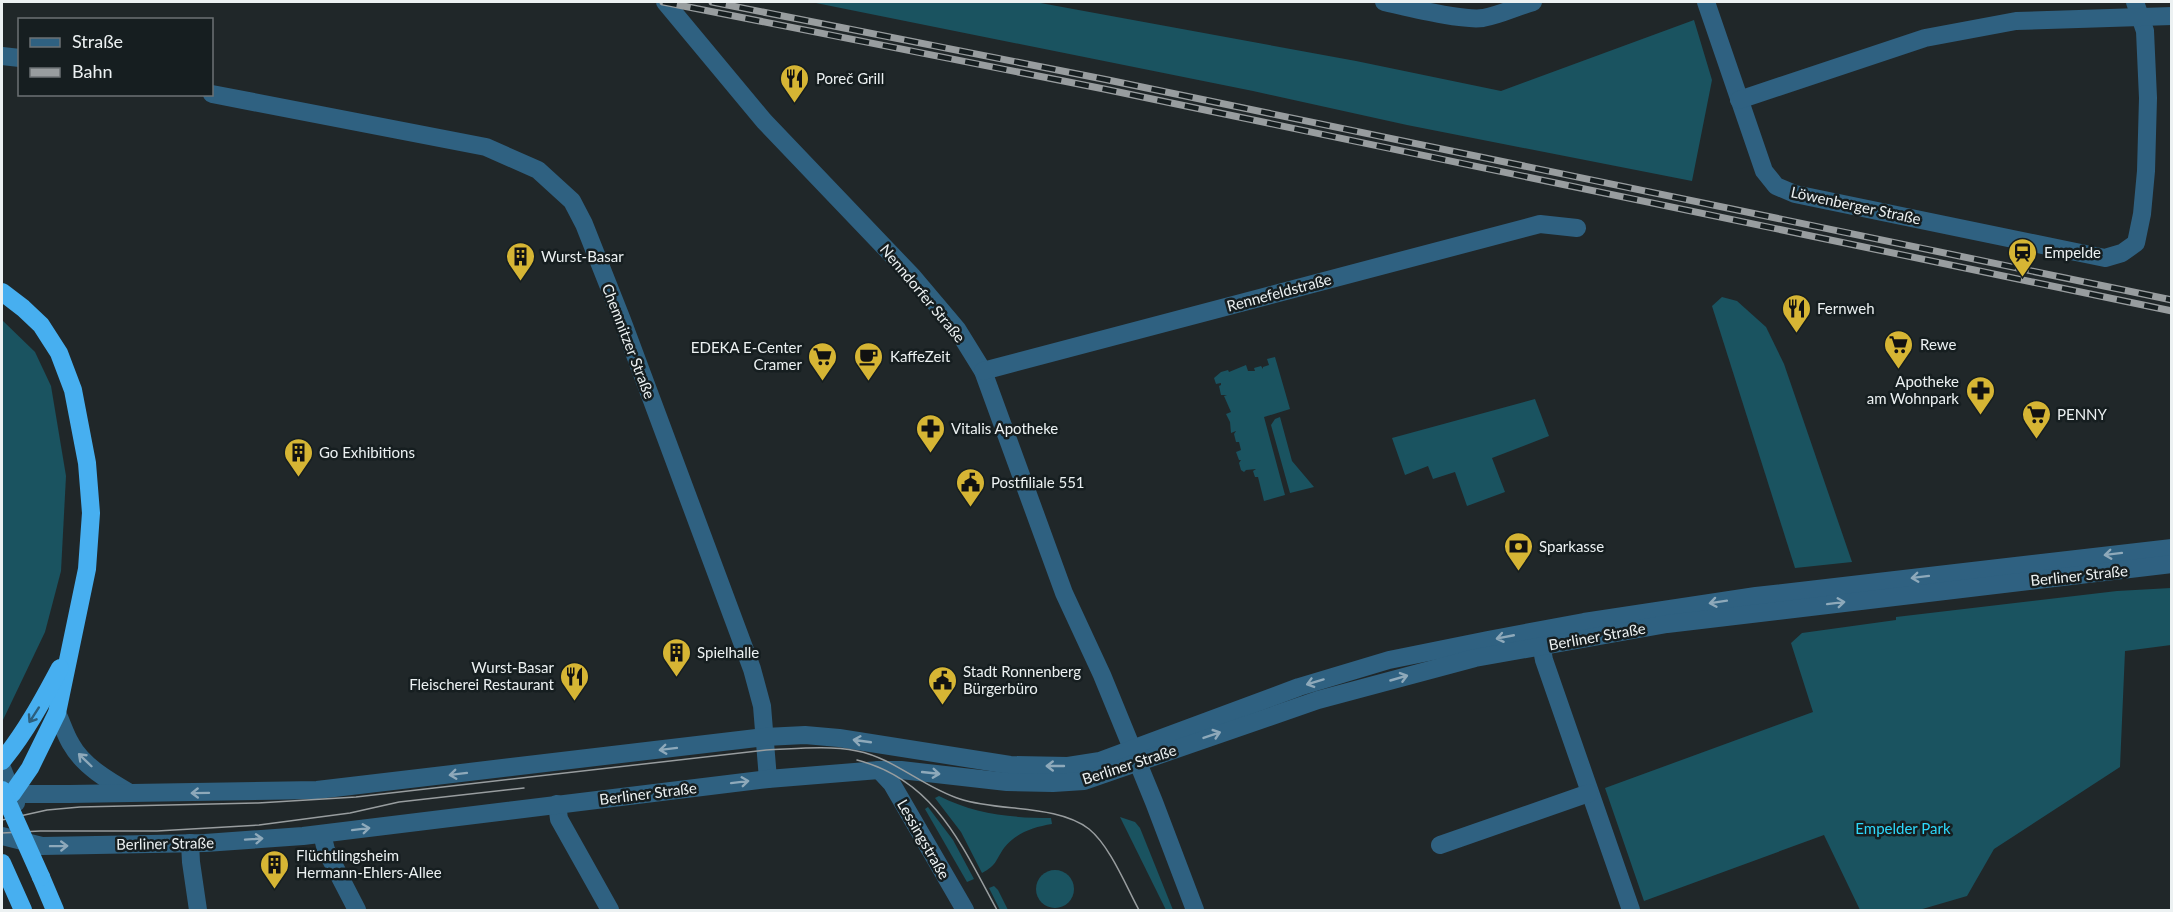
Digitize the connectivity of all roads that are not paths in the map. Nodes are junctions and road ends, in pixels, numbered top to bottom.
1 (665, 2) edge
2 (1384, 2) edge
3 (1533, 2) edge
4 (1706, 2) edge
5 (2138, 9) edge
6 (2172, 16) edge
7 (2, 56) edge
8 (18, 58) edge
9 (213, 94) edge
10 (1740, 100) junction
11 (1577, 228) dead end
12 (2, 292) edge
13 (2, 301) edge
14 (23, 308) junction
15 (983, 371) junction
16 (2172, 548) edge
17 (2172, 564) edge
18 (1539, 638) junction
19 (72, 645) junction
20 (57, 713) junction
21 (765, 737) junction
22 (1135, 756) junction
23 (2, 761) edge
24 (2, 768) edge
25 (879, 770) junction
26 (768, 779) junction
27 (5, 792) edge
28 (130, 793) junction
29 (1589, 793) junction
30 (557, 804) junction
31 (2, 812) edge
32 (322, 834) junction
33 (2, 836) edge
34 (190, 843) junction
35 (33, 844) junction
36 (1440, 846) dead end
37 (2, 863) edge
38 (23, 910) edge
39 (55, 910) edge
40 (198, 910) edge
41 (357, 910) edge
42 (610, 910) edge
43 (965, 910) edge
44 (1195, 910) edge
45 (1631, 910) edge

1 - 15 street, Nenndorfer Straße
2 - 3 street
4 - 10 street
5 - 6 street
5 - 10 street
5 - 10 street, Löwenberger Straße
7 - 8 street
9 - 21 street, Chemnitzer Straße
11 - 15 street, Rennefeldstraße
12 - 14 highway
13 - 14 highway
14 - 19 highway
15 - 22 street, Nenndorfer Straße
16 -> 18 street, Berliner Straße
18 -> 17 street, Berliner Straße
18 - 22 street, Berliner Straße
18 - 29 street
19 - 20 highway
19 -> 23 highway
20 - 27 highway
28 -> 20 street
22 -> 21 street, Berliner Straße
21 - 26 street, Chemnitzer Straße
21 -> 28 street, Berliner Straße
25 -> 22 street, Berliner Straße
22 - 44 street, Nenndorfer Straße
24 - 27 street
25 - 26 street, Berliner Straße
25 - 43 street, Lessingstraße
30 -> 26 street, Berliner Straße
27 - 28 street, Berliner Straße
27 - 31 street
27 - 35 street
27 - 39 highway, bridge
29 - 36 street
29 - 45 street
32 -> 30 street, Berliner Straße
30 - 42 street
34 -> 32 street, Berliner Straße
32 - 41 street
33 - 35 street, Berliner Straße
35 -> 34 street, Berliner Straße
34 - 40 street
37 - 38 highway

